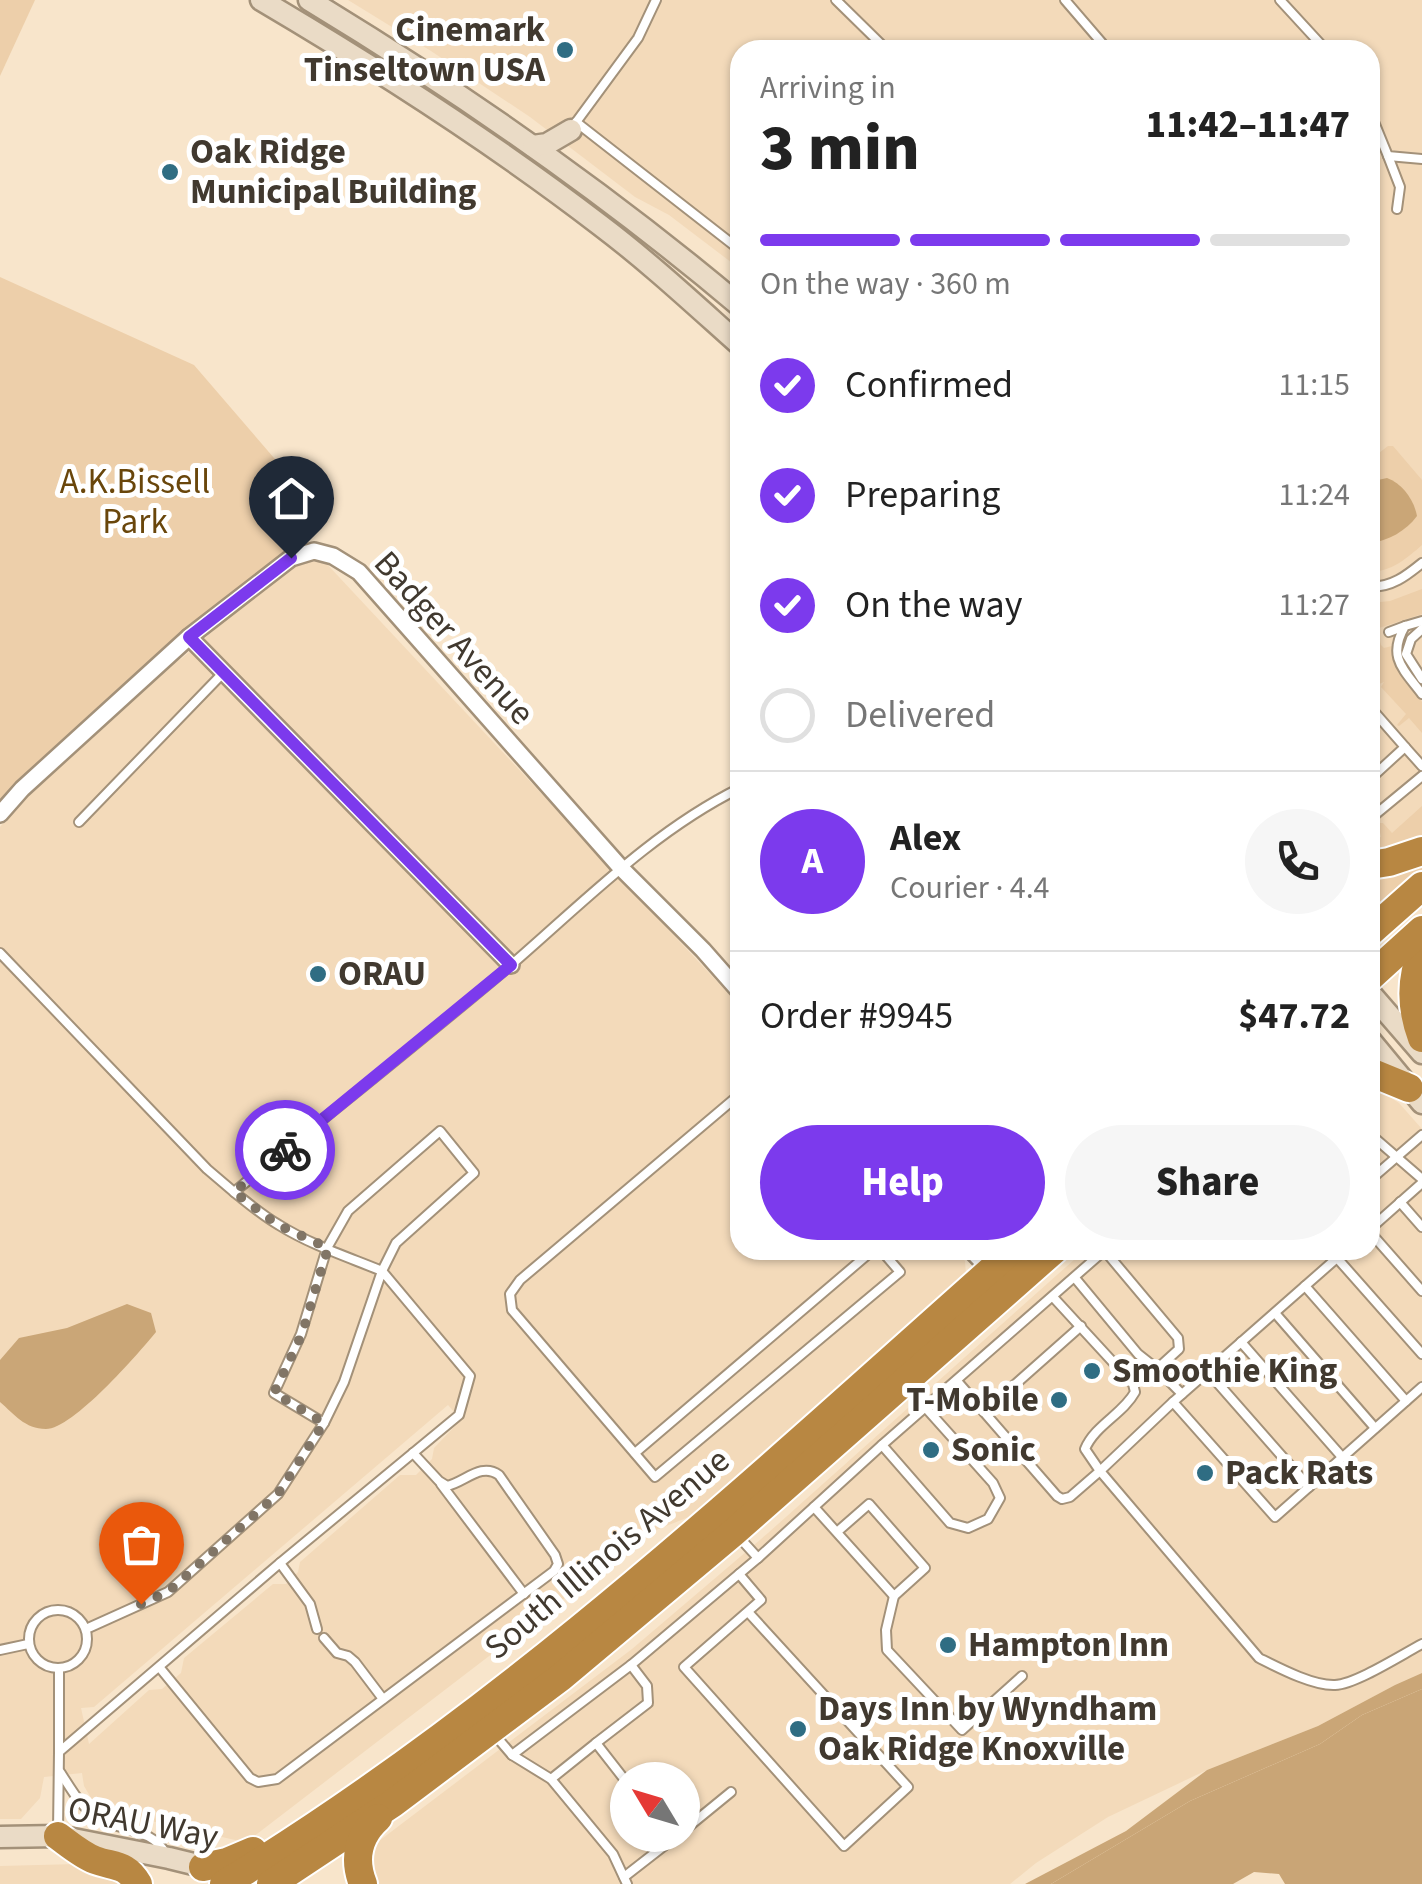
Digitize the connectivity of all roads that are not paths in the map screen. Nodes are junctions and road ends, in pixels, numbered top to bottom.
1 (261, 0) edge
2 (309, 0) edge
3 (656, 0) edge
4 (836, 0) edge
5 (1065, 0) edge
6 (1280, 0) edge
7 (339, 18) junction
8 (326, 39) junction
9 (877, 40) edge
10 (1099, 40) edge
11 (1317, 40) edge
12 (574, 126) junction
13 (1380, 136) edge
14 (533, 146) junction
15 (1388, 156) junction
16 (1422, 159) edge
17 (564, 167) junction
18 (1397, 210) dead end
19 (730, 243) edge
20 (730, 298) edge
21 (730, 336) edge
22 (1422, 563) edge
23 (1380, 587) edge
24 (1422, 621) edge
25 (1405, 626) junction
26 (1422, 629) edge
27 (1390, 632) dead end
28 (189, 637) junction
29 (224, 672) junction
30 (1422, 679) edge
31 (1422, 694) edge
32 (1380, 718) edge
33 (1405, 747) junction
34 (1422, 766) edge
35 (1380, 770) edge
36 (1422, 776) edge
37 (730, 793) edge
38 (1380, 811) edge
39 (0, 814) edge
40 (79, 822) dead end
41 (1422, 851) edge
42 (1380, 863) edge
43 (621, 868) junction
44 (1422, 886) edge
45 (1380, 923) edge
46 (1422, 930) edge
47 (1422, 951) edge
48 (0, 952) edge
49 (511, 965) junction
50 (1380, 968) edge
51 (730, 981) edge
52 (1380, 1005) edge
53 (1422, 1038) edge
54 (1380, 1052) edge
55 (1422, 1053) edge
56 (1380, 1077) edge
57 (1416, 1096) edge
58 (730, 1102) edge
59 (1422, 1134) edge
60 (1380, 1143) edge
61 (1396, 1157) junction
62 (1380, 1171) edge
63 (1422, 1181) edge
64 (234, 1192) junction
65 (1400, 1202) junction
66 (1380, 1221) edge
67 (1422, 1227) edge
68 (1380, 1242) edge
69 (328, 1248) junction
70 (861, 1260) edge
71 (890, 1260) edge
72 (980, 1260) edge
73 (1009, 1260) edge
74 (1036, 1260) edge
75 (1094, 1260) edge
76 (1113, 1260) edge
77 (1335, 1260) edge
78 (1339, 1260) edge
79 (382, 1271) junction
80 (1074, 1278) junction
81 (999, 1280) junction
82 (1305, 1286) junction
83 (1422, 1291) edge
84 (1053, 1296) junction
85 (1275, 1313) junction
86 (1081, 1326) junction
87 (1241, 1342) junction
88 (1422, 1354) edge
89 (1157, 1369) junction
90 (1208, 1372) junction
91 (956, 1380) junction
92 (1422, 1387) edge
93 (1182, 1394) junction
94 (1406, 1401) junction
95 (1173, 1402) junction
96 (926, 1407) junction
97 (984, 1412) junction
98 (324, 1423) junction
99 (1375, 1428) junction
100 (882, 1445) junction
101 (413, 1453) junction
102 (635, 1453) junction
103 (1342, 1458) junction
104 (1100, 1471) junction
105 (438, 1481) junction
106 (1308, 1487) junction
107 (814, 1507) junction
108 (726, 1523) junction
109 (837, 1532) junction
110 (758, 1558) junction
111 (280, 1563) junction
112 (739, 1574) junction
113 (524, 1594) junction
114 (894, 1596) junction
115 (748, 1612) junction
116 (86, 1629) junction
117 (318, 1630) dead end
118 (324, 1638) dead end
119 (28, 1644) junction
120 (1422, 1644) edge
121 (0, 1650) edge
122 (631, 1665) junction
123 (59, 1668) junction
124 (160, 1668) junction
125 (1022, 1676) dead end
126 (383, 1699) junction
127 (487, 1718) junction
128 (596, 1744) junction
129 (59, 1752) junction
130 (512, 1755) junction
131 (610, 1762) edge
132 (58, 1770) junction
133 (551, 1779) junction
134 (731, 1792) dead end
135 (394, 1803) junction
136 (700, 1816) edge
137 (58, 1836) junction
138 (0, 1837) edge
139 (657, 1852) edge
140 (168, 1858) junction
141 (221, 1875) edge
142 (625, 1881) edge
143 (138, 1884) edge
144 (274, 1884) edge
145 (363, 1884) edge

1 - 8 main road
2 - 7 main road
3 - 12 lane
4 - 9 lane
5 - 10 lane
6 - 11 lane
7 - 8 main road
7 - 14 main road
8 - 21 main road
12 - 14 main road
12 - 17 main road
12 - 19 lane
13 - 15 lane
14 - 17 main road
15 - 16 lane
15 - 18 lane
17 - 20 main road
22 - 23 lane
24 - 25 lane
25 - 27 lane
25 - 31 lane
26 - 30 lane
28 - 29 street
28 - 39 street, Badger Avenue
28 - 43 street, Badger Avenue
29 - 40 lane
29 - 49 street
32 - 33 lane
33 - 34 lane
33 - 35 lane
36 - 38 lane
37 - 43 lane
41 - 42 highway
43 - 49 lane
43 - 51 street, Badger Avenue
44 - 45 highway
46 - 50 highway
47 - 53 highway
48 - 64 lane
49 - 64 lane
52 - 55 main road
54 - 57 main road
56 - 57 highway
58 - 102 lane
59 - 61 lane
60 - 61 lane
61 - 62 lane
61 - 63 lane
63 - 65 lane
64 - 69 lane
65 - 66 lane
65 - 67 lane
68 - 83 lane
69 - 79 lane
69 - 79 lane
69 - 98 lane
70 - 102 lane
71 - 102 lane
72 - 81 street
73 - 81 highway, South Illinois Avenue
74 - 81 highway, South Illinois Avenue
75 - 80 lane
76 - 89 lane
77 - 82 lane
78 - 88 lane
79 - 98 lane
79 - 101 lane
80 - 84 lane
80 - 89 lane
81 - 108 highway, South Illinois Avenue
82 - 85 lane
82 - 94 lane
84 - 86 lane
84 - 91 lane
85 - 87 lane
85 - 99 lane
86 - 97 lane
86 - 104 lane
87 - 90 lane
87 - 103 lane
89 - 93 lane
90 - 93 lane
90 - 106 lane
91 - 96 lane
91 - 97 lane
92 - 94 lane
93 - 95 lane
94 - 99 lane
95 - 104 lane
95 - 106 lane
96 - 100 lane
96 - 100 lane
97 - 104 lane
98 - 116 lane
99 - 103 lane
100 - 107 lane
101 - 105 lane
101 - 111 lane
103 - 106 lane
104 - 120 lane
105 - 113 lane
105 - 113 lane
107 - 109 lane
107 - 110 lane
108 - 110 lane
108 - 127 highway, South Illinois Avenue
109 - 114 lane
109 - 114 lane
110 - 112 lane
111 - 117 lane
111 - 124 lane
112 - 115 lane
112 - 122 lane
113 - 126 lane
114 - 125 lane
115 - 115 lane
116 - 119 lane
116 - 123 lane
118 - 126 lane
119 - 121 lane
119 - 123 lane
122 - 128 lane
122 - 130 lane
123 - 129 lane
124 - 126 lane
124 - 129 lane
127 - 130 lane
127 - 135 highway, South Illinois Avenue
127 - 141 highway, South Illinois Avenue
128 - 131 lane
128 - 133 lane
129 - 132 lane
130 - 133 lane
132 - 137 lane
132 - 140 lane
133 - 142 lane
134 - 136 lane
135 - 144 highway, South Illinois Avenue
135 - 145 highway
137 - 138 main road, ORAU Way
137 - 140 main road, ORAU Way
137 - 143 highway
139 - 142 lane
140 - 141 main road, ORAU Way
141 - 144 main road, ORAU Way

